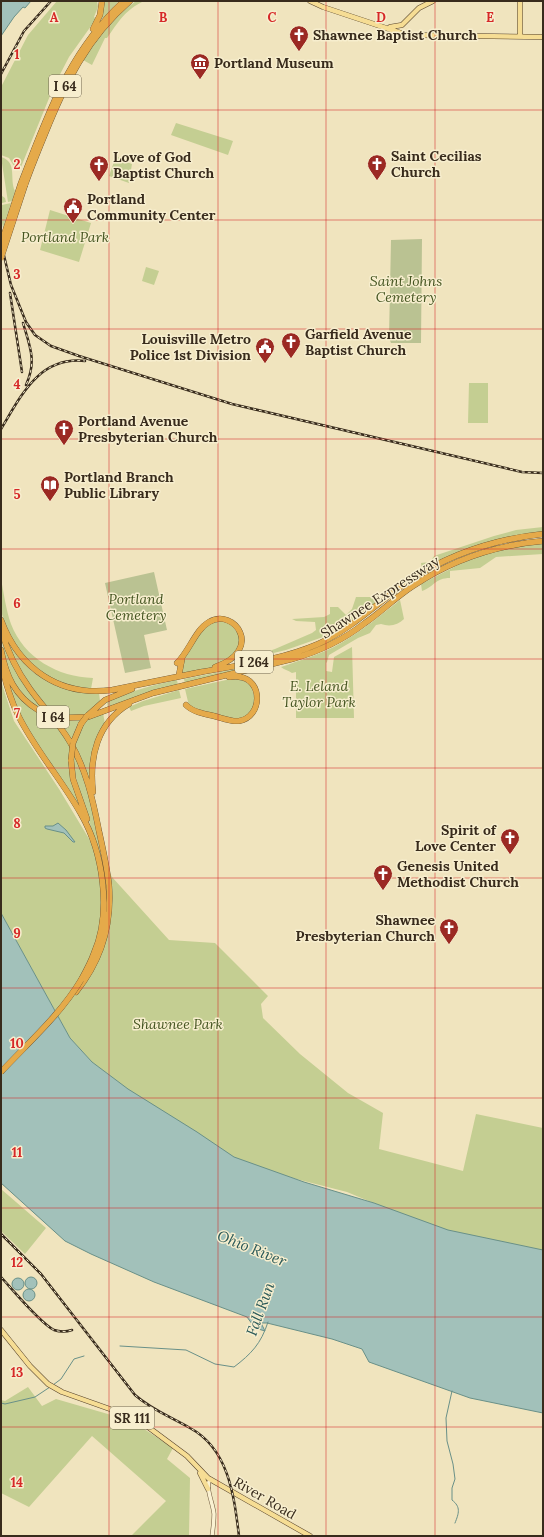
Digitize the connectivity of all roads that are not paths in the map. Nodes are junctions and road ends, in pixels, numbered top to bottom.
1 (102, 1) edge
2 (124, 1) edge
3 (130, 1) edge
4 (310, 1) edge
5 (433, 1) edge
6 (520, 1) edge
7 (389, 28) junction
8 (520, 36) junction
9 (543, 37) edge
10 (83, 48) junction
11 (23, 184) junction
12 (1, 244) edge
13 (1, 258) edge
14 (543, 534) edge
15 (543, 541) edge
16 (1, 620) edge
17 (1, 629) edge
18 (1, 633) edge
19 (1, 650) edge
20 (183, 656) junction
21 (1, 662) edge
22 (177, 663) dead end
23 (202, 672) junction
24 (180, 676) junction
25 (223, 676) junction
26 (141, 685) junction
27 (137, 699) junction
28 (186, 705) dead end
29 (198, 712) junction
30 (187, 713) dead end
31 (95, 810) junction
32 (92, 837) junction
33 (107, 877) junction
34 (1, 1072) edge
35 (1, 1330) edge
36 (197, 1466) junction
37 (210, 1479) junction
38 (208, 1489) junction
39 (212, 1536) edge
40 (310, 1536) edge

1 - 10 highway
2 - 10 highway, I 64
3 - 11 highway, I 64
4 - 7 main road
5 - 7 main road
6 - 8 main road
7 - 8 main road
8 - 9 main road
10 - 11 highway, I 64
11 - 12 highway, I 64, bridge
11 - 13 highway, I 64, bridge
14 - 23 highway, Shawnee Expressway / I 264
15 - 25 highway, Shawnee Expressway / I 264
16 - 26 highway
17 - 31 highway, I 64
18 - 33 highway
19 - 27 highway, bridge
20 - 22 highway
20 - 23 highway
20 - 24 highway
21 - 32 highway, I 64
23 - 24 highway, Shawnee Expressway / I 264
24 - 26 highway, Shawnee Expressway / I 264
25 - 27 highway, Shawnee Expressway / I 264
25 - 29 highway
26 - 32 highway, bridge
27 - 31 highway
28 - 29 highway
29 - 30 highway
31 - 33 highway, I 64
32 - 34 highway, I 64, bridge
33 - 34 highway, I 64, bridge
35 - 36 main road, SR 111
36 - 37 main road, SR 111
36 - 38 main road
37 - 38 main road
37 - 40 main road, River Road / SR 111
38 - 39 main road

